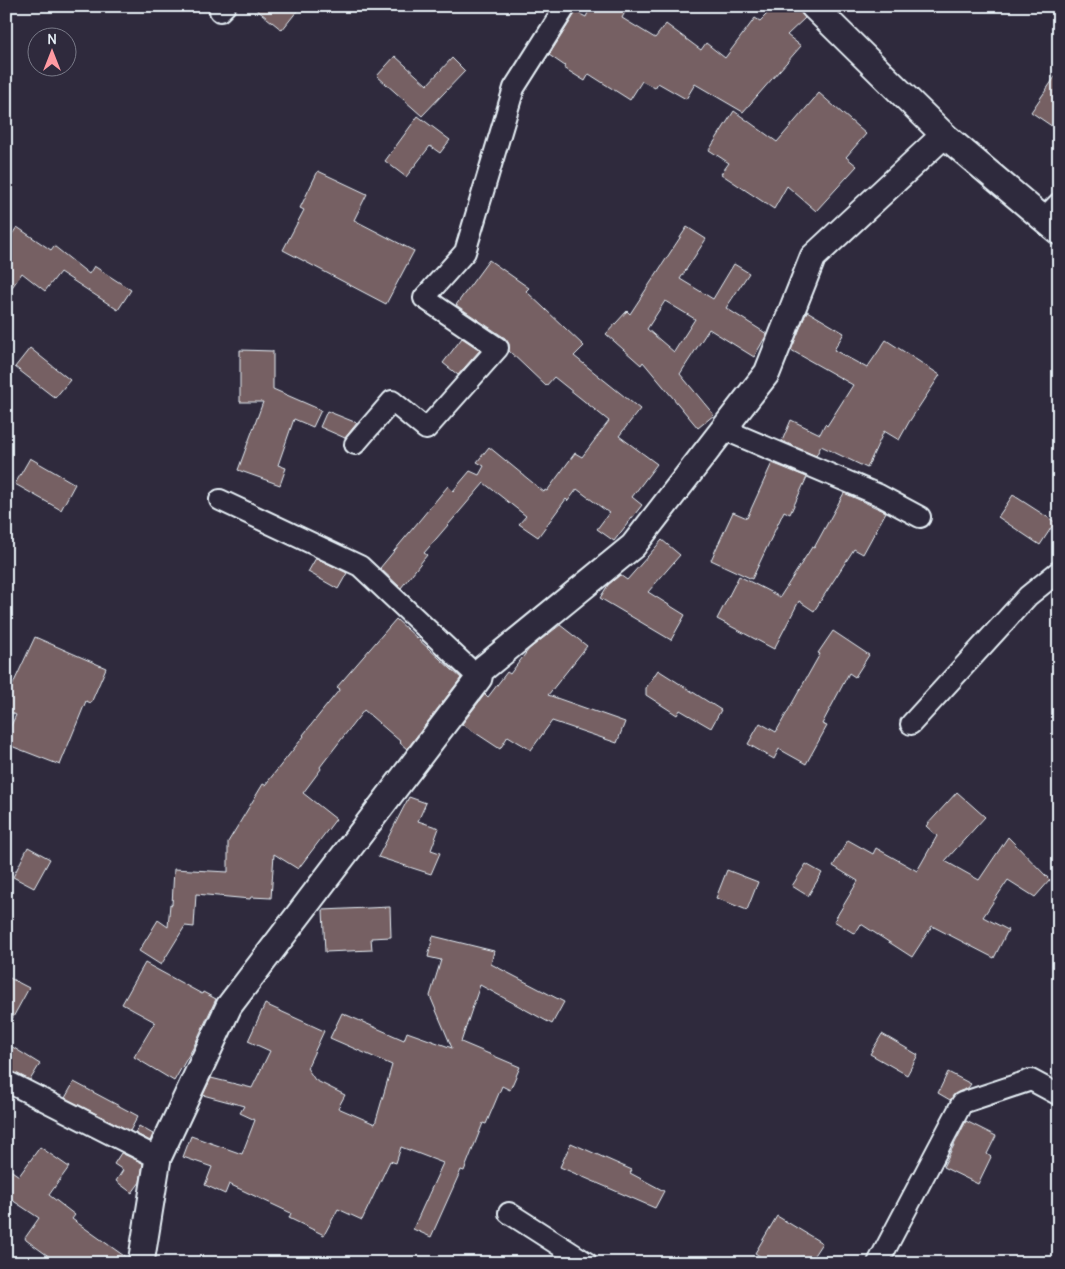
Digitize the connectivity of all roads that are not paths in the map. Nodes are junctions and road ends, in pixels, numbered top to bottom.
1 (566, 6) edge
2 (814, 6) edge
3 (944, 134) junction
4 (1054, 218) edge
5 (723, 429) junction
6 (355, 444) dead end
7 (220, 500) dead end
8 (920, 517) dead end
9 (1059, 571) edge
10 (479, 678) junction
11 (911, 724) dead end
12 (6, 1081) edge
13 (1059, 1094) edge
14 (158, 1158) junction
15 (509, 1214) dead end
16 (141, 1263) edge
17 (587, 1263) edge
18 (878, 1263) edge

1 - 6 street
2 - 3 street
3 - 4 street
3 - 5 street
5 - 8 street
5 - 10 street
7 - 10 street
9 - 11 street
10 - 14 street
12 - 14 street
13 - 18 street
14 - 16 street
15 - 17 street

